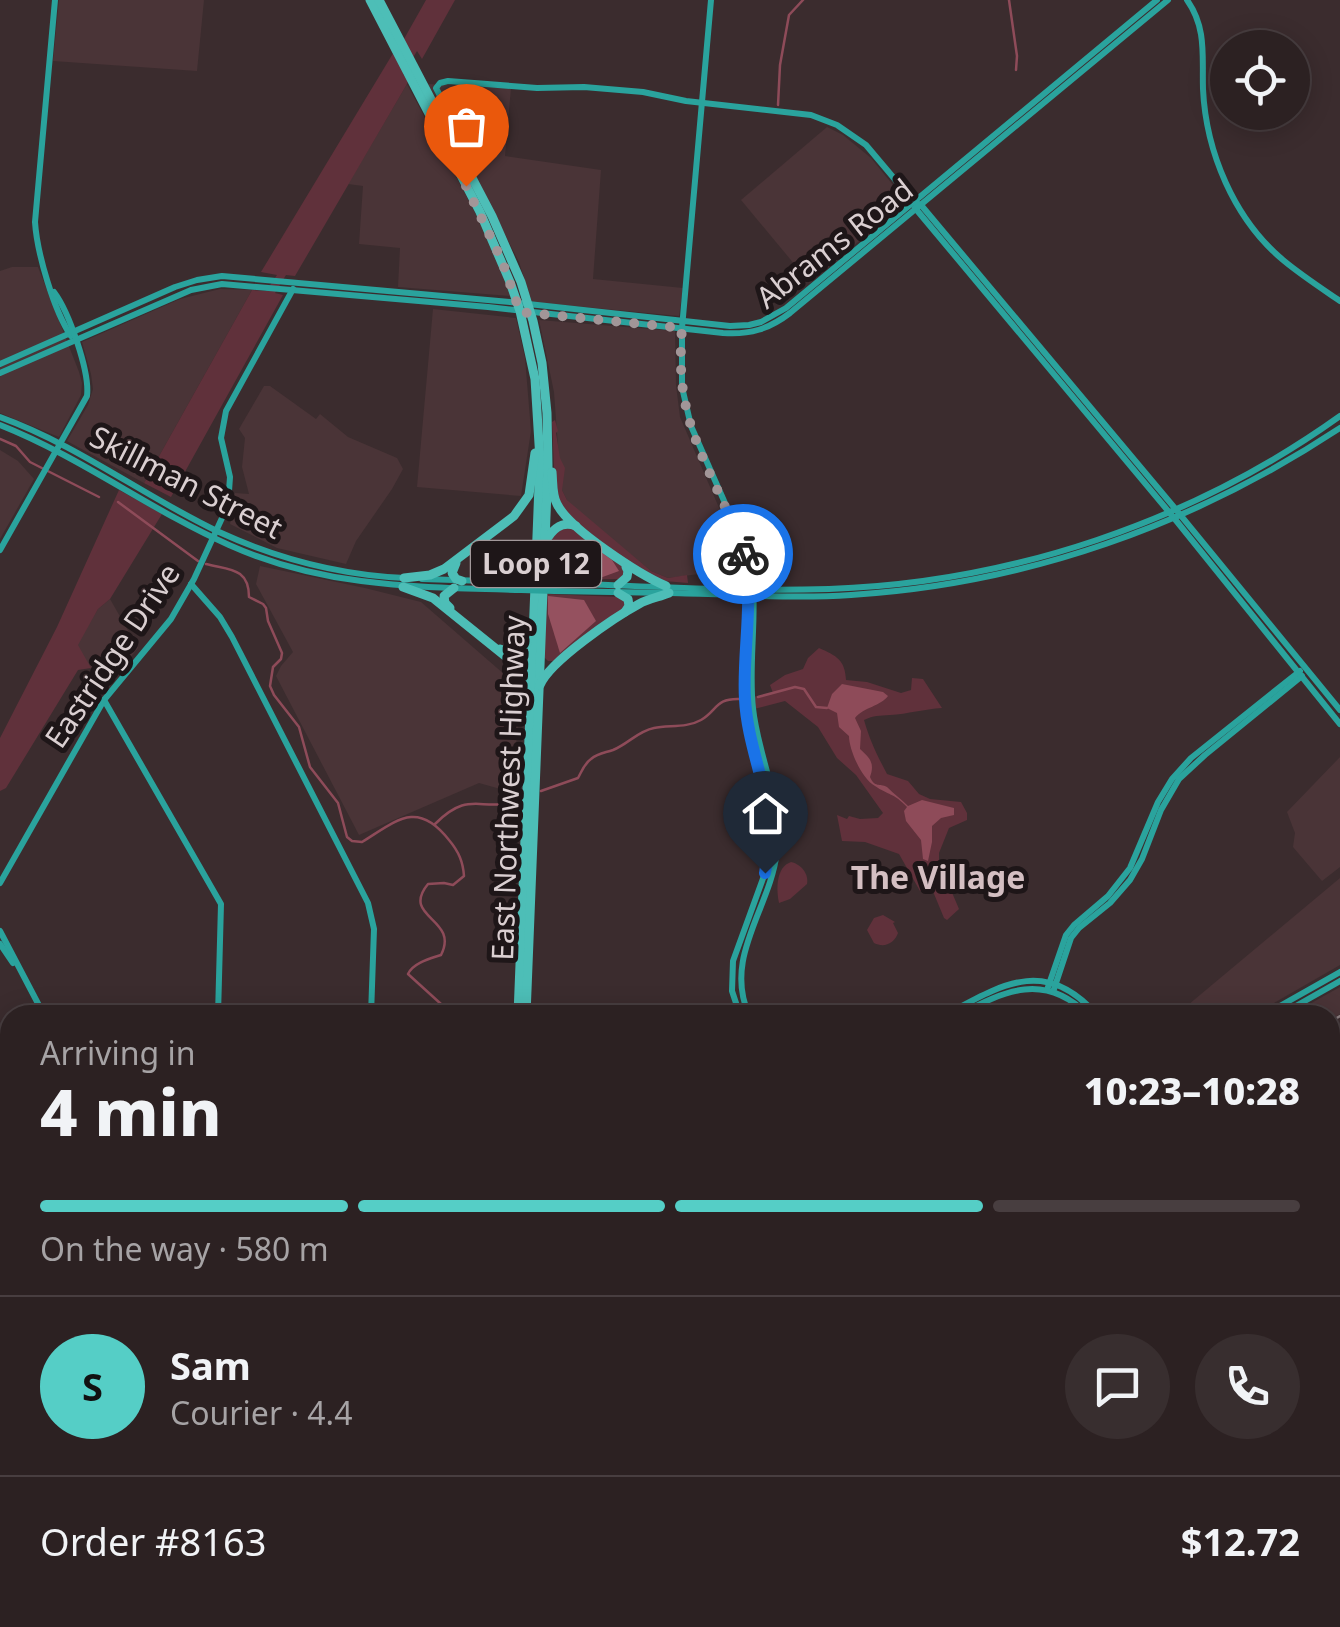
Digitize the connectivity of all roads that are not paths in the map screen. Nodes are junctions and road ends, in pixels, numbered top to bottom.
1 (55, 0) edge
2 (370, 0) edge
3 (378, 0) edge
4 (711, 0) edge
5 (1157, 0) edge
6 (1168, 0) edge
7 (1187, 0) edge
8 (396, 41) junction
9 (702, 103) junction
10 (442, 130) junction
11 (917, 206) junction
12 (290, 286) junction
13 (1340, 301) edge
14 (524, 309) junction
15 (682, 325) junction
16 (72, 335) junction
17 (1, 368) edge
18 (1340, 416) edge
19 (0, 417) edge
20 (0, 425) edge
21 (1340, 428) edge
22 (543, 433) junction
23 (58, 448) junction
24 (1175, 514) junction
25 (514, 516) junction
26 (537, 528) junction
27 (583, 531) junction
28 (213, 538) junction
29 (544, 544) junction
30 (0, 550) edge
31 (457, 560) junction
32 (624, 564) junction
33 (193, 581) junction
34 (404, 582) junction
35 (458, 585) junction
36 (618, 589) junction
37 (667, 589) junction
38 (750, 592) junction
39 (534, 612) junction
40 (621, 616) junction
41 (539, 653) junction
42 (558, 661) junction
43 (1302, 673) junction
44 (539, 689) junction
45 (530, 698) junction
46 (104, 700) junction
47 (1340, 710) edge
48 (750, 716) junction
49 (1340, 724) edge
50 (528, 754) junction
51 (535, 777) junction
52 (0, 884) edge
53 (0, 931) edge
54 (0, 944) edge
55 (519, 968) junction
56 (18, 970) junction
57 (1340, 972) edge
58 (1340, 981) edge
59 (1051, 988) junction
60 (1311, 993) junction
61 (987, 996) junction
62 (526, 1002) joint
63 (38, 1005) edge
64 (218, 1005) edge
65 (372, 1005) edge
66 (518, 1005) edge
67 (737, 1005) edge
68 (745, 1005) edge
69 (967, 1005) edge
70 (974, 1005) edge
71 (1077, 1005) edge
72 (1087, 1005) edge
73 (1285, 1005) edge
74 (1294, 1005) edge

1 - 16 street
2 - 8 main road, East Northwest Highway / Loop 12
3 - 8 main road, East Northwest Highway / Loop 12
4 - 9 street
5 - 11 street, Abrams Road
6 - 11 street, Abrams Road
7 - 13 street
8 - 10 main road, East Northwest Highway / Loop 12
9 - 10 street
9 - 11 street
9 - 15 street
10 - 14 main road, East Northwest Highway / Loop 12
11 - 15 street, Abrams Road
11 - 24 street
12 - 14 street, Abrams Road
12 - 16 street, Abrams Road
12 - 28 street, Eastridge Drive
14 - 15 street, Abrams Road
14 - 22 main road, East Northwest Highway / Loop 12
15 - 38 street
16 - 17 street, Abrams Road
16 - 23 street
18 - 24 street, Skillman Street
19 - 23 street, Skillman Street
20 - 23 street, Skillman Street
21 - 24 street, Skillman Street
22 - 25 main road
22 - 26 main road, East Northwest Highway / Loop 12
22 - 27 main road
22 - 29 main road, East Northwest Highway / Loop 12
23 - 28 street, Skillman Street
23 - 30 street
24 - 38 street, Skillman Street
24 - 43 street
25 - 26 main road
25 - 31 main road
26 - 39 main road, East Northwest Highway / Loop 12
27 - 29 main road
27 - 32 main road
28 - 33 street, Eastridge Drive
28 - 34 street, Skillman Street
29 - 41 main road, East Northwest Highway / Loop 12
31 - 34 main road
31 - 35 main road
32 - 36 main road
32 - 37 main road
33 - 46 street, Eastridge Drive
33 - 65 street
34 - 35 street, Skillman Street
34 - 45 main road
35 - 36 street, Skillman Street, bridge
35 - 39 main road
36 - 37 street, Skillman Street
36 - 40 main road
37 - 38 street, Skillman Street
37 - 40 main road
38 - 48 street
39 - 45 main road, East Northwest Highway / Loop 12
40 - 42 main road
41 - 42 main road
41 - 44 main road, East Northwest Highway / Loop 12
42 - 44 main road
43 - 47 street
43 - 49 street
43 - 59 street
44 - 51 main road, East Northwest Highway / Loop 12
45 - 50 main road, East Northwest Highway / Loop 12
46 - 52 street, Eastridge Drive
46 - 64 street
48 - 67 street
48 - 68 street
50 - 51 main road
50 - 55 main road, East Northwest Highway / Loop 12
51 - 62 main road, East Northwest Highway / Loop 12
53 - 56 street
54 - 56 street
55 - 62 main road
55 - 66 main road, East Northwest Highway / Loop 12
56 - 63 street
57 - 60 street
58 - 60 street
59 - 61 street
59 - 71 street
59 - 72 street
60 - 73 street
60 - 74 street
61 - 69 street
61 - 70 street

